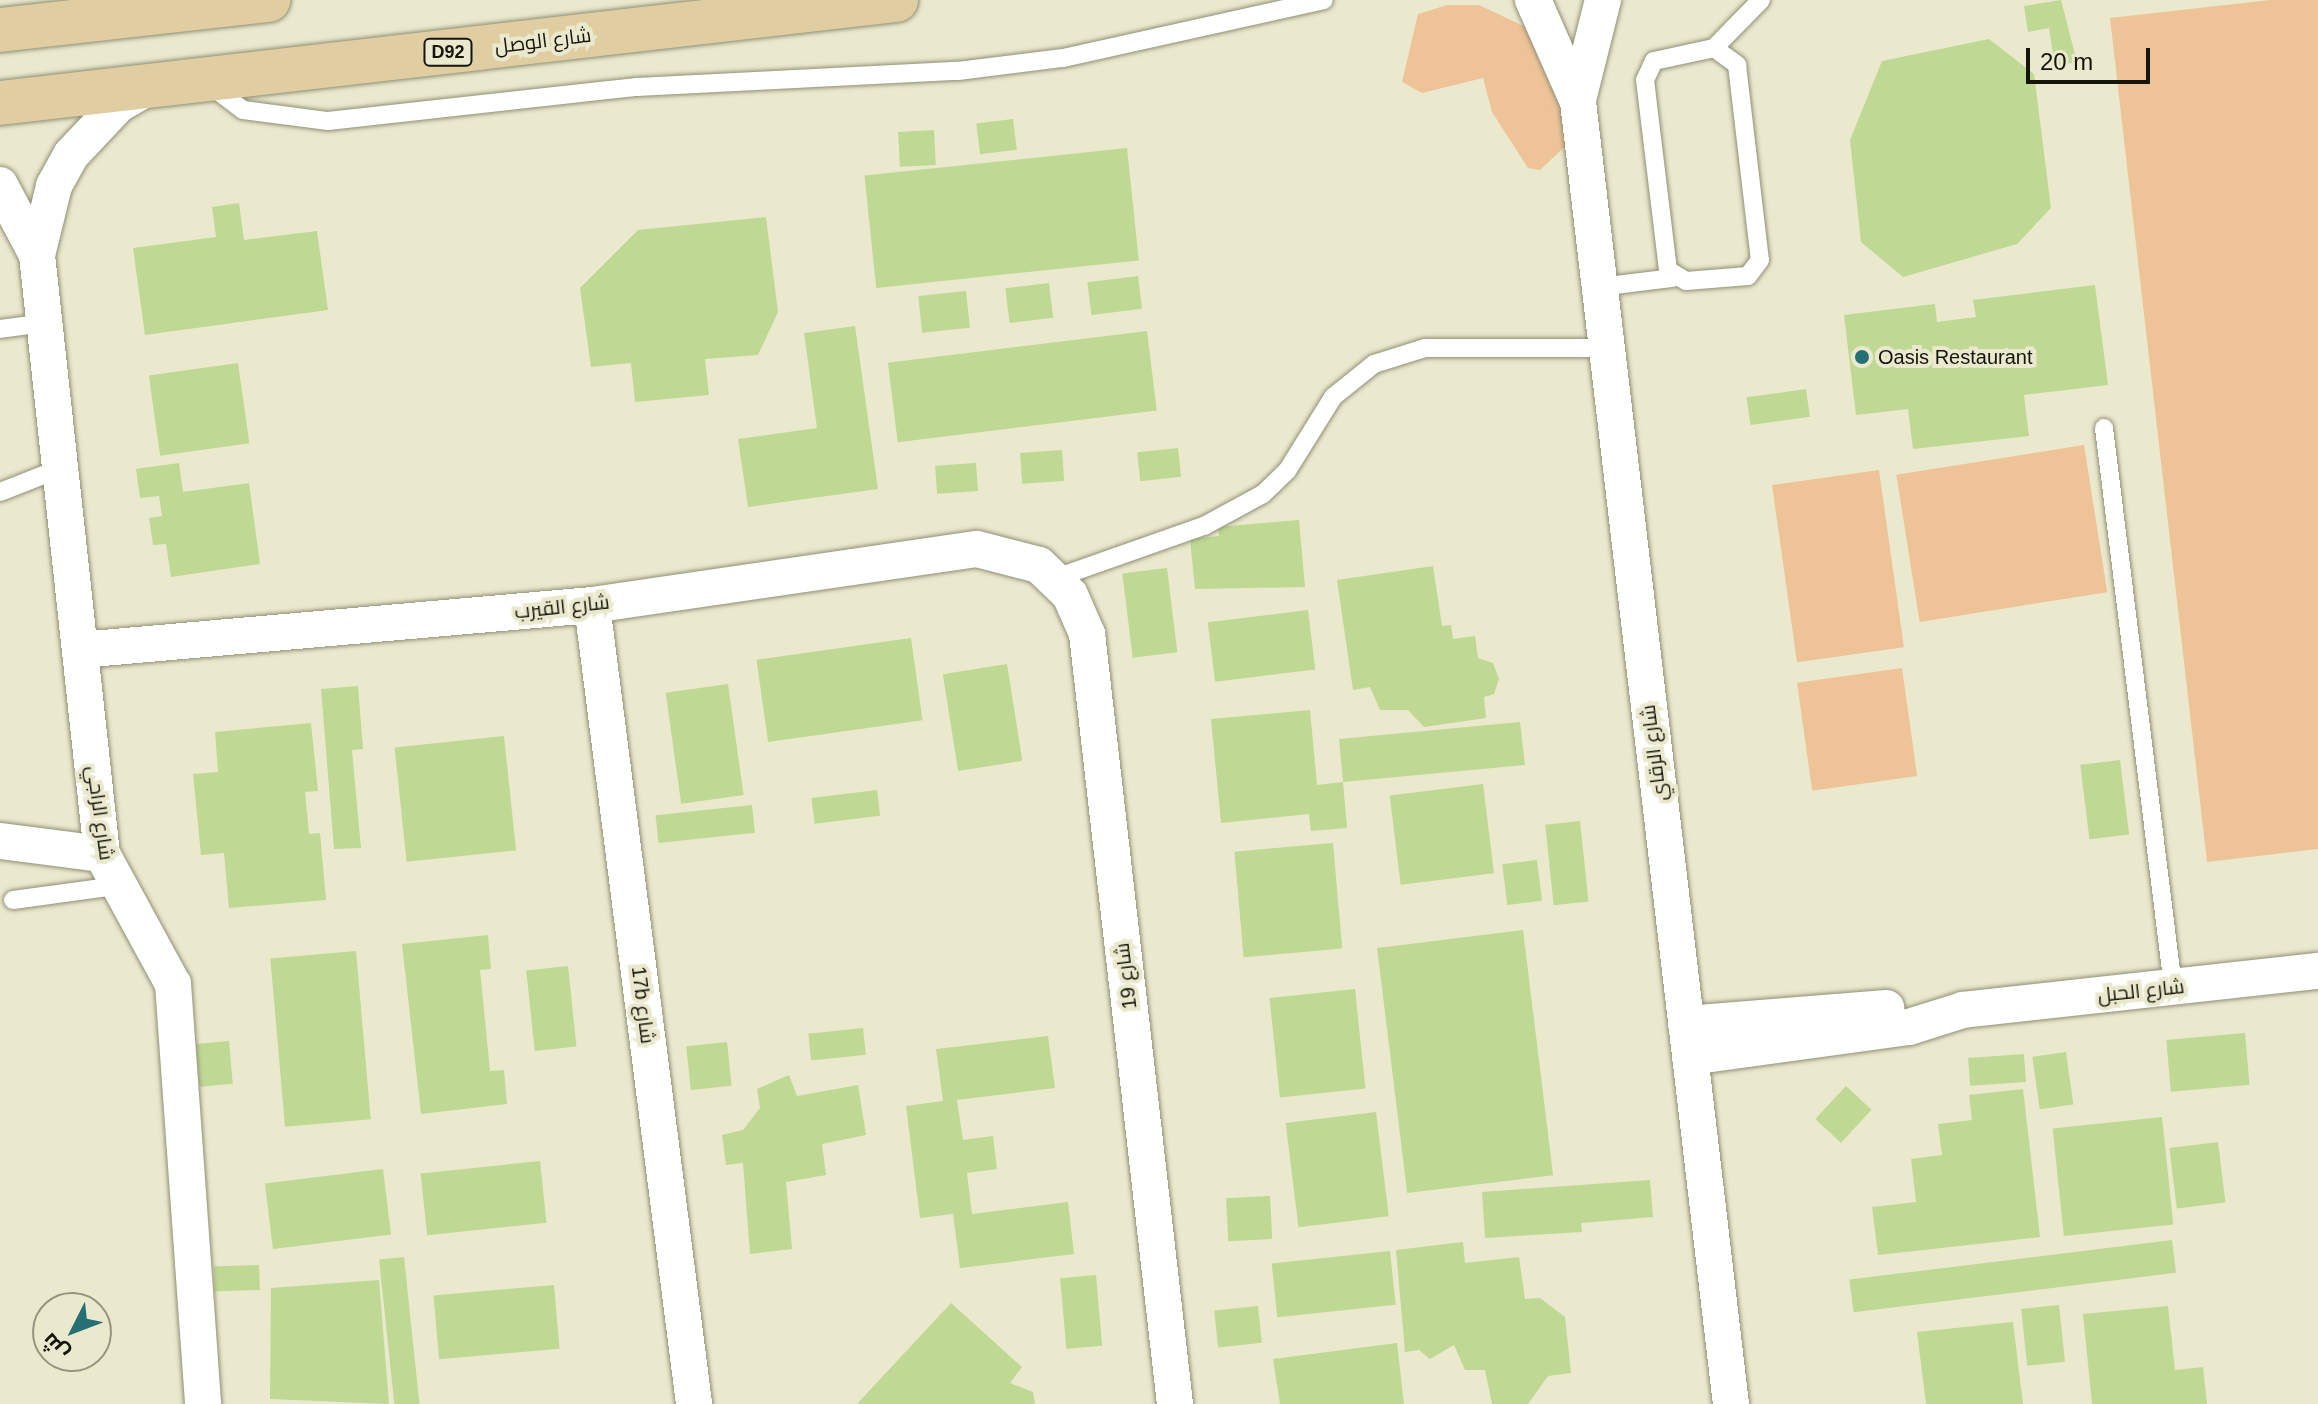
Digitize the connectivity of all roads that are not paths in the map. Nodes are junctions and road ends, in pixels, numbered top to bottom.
1 (268, 0) edge
2 (896, 0) edge
3 (1324, 0) edge
4 (1533, 0) edge
5 (1603, 0) edge
6 (1761, 0) edge
7 (0, 30) edge
8 (1714, 48) junction
9 (205, 80) junction
10 (149, 87) junction
11 (1578, 102) junction
12 (0, 103) edge
13 (0, 185) edge
14 (37, 255) junction
15 (1672, 278) junction
16 (1599, 287) junction
17 (45, 323) junction
18 (0, 329) edge
19 (1607, 348) junction
20 (2104, 428) dead end
21 (61, 468) junction
22 (0, 492) edge
23 (1047, 572) junction
24 (592, 605) junction
25 (80, 650) junction
26 (0, 841) edge
27 (108, 870) junction
28 (13, 900) dead end
29 (2318, 971) edge
30 (2173, 987) junction
31 (1688, 1040) junction
32 (203, 1404) edge
33 (694, 1404) edge
34 (1175, 1404) edge
35 (1731, 1404) edge

1 - 7 main road
2 - 9 main road, شارع الوصل / D92
3 - 9 lane
4 - 11 street, شارع الرقاي
5 - 11 street, شارع الرقاي
6 - 8 lane
8 - 15 lane
8 - 15 lane
9 - 10 main road, شارع الوصل / D92
10 - 12 main road, شارع الوصل / D92
10 - 14 street, شارع الراجي
11 - 16 street, شارع الرقاي
13 - 14 street, شارع الراجي
14 - 17 street, شارع الراجي
15 - 16 lane
16 - 19 street, شارع الرقاي
17 - 18 lane
17 - 21 street, شارع الراجي
19 - 23 lane
19 - 31 street, شارع الرقاي
20 - 30 lane
21 - 22 lane
21 - 25 street, شارع الراجي
23 - 24 street, شارع القيرب
23 - 34 street, شارع 19
24 - 25 street, شارع القيرب
24 - 33 street, 17b شارع
25 - 27 street, شارع الراجي
26 - 27 street
27 - 28 lane
27 - 32 street, شارع الراجي
29 - 30 street, شارع الحبل
30 - 31 street, شارع الحبل
31 - 35 street, شارع الرقاي

